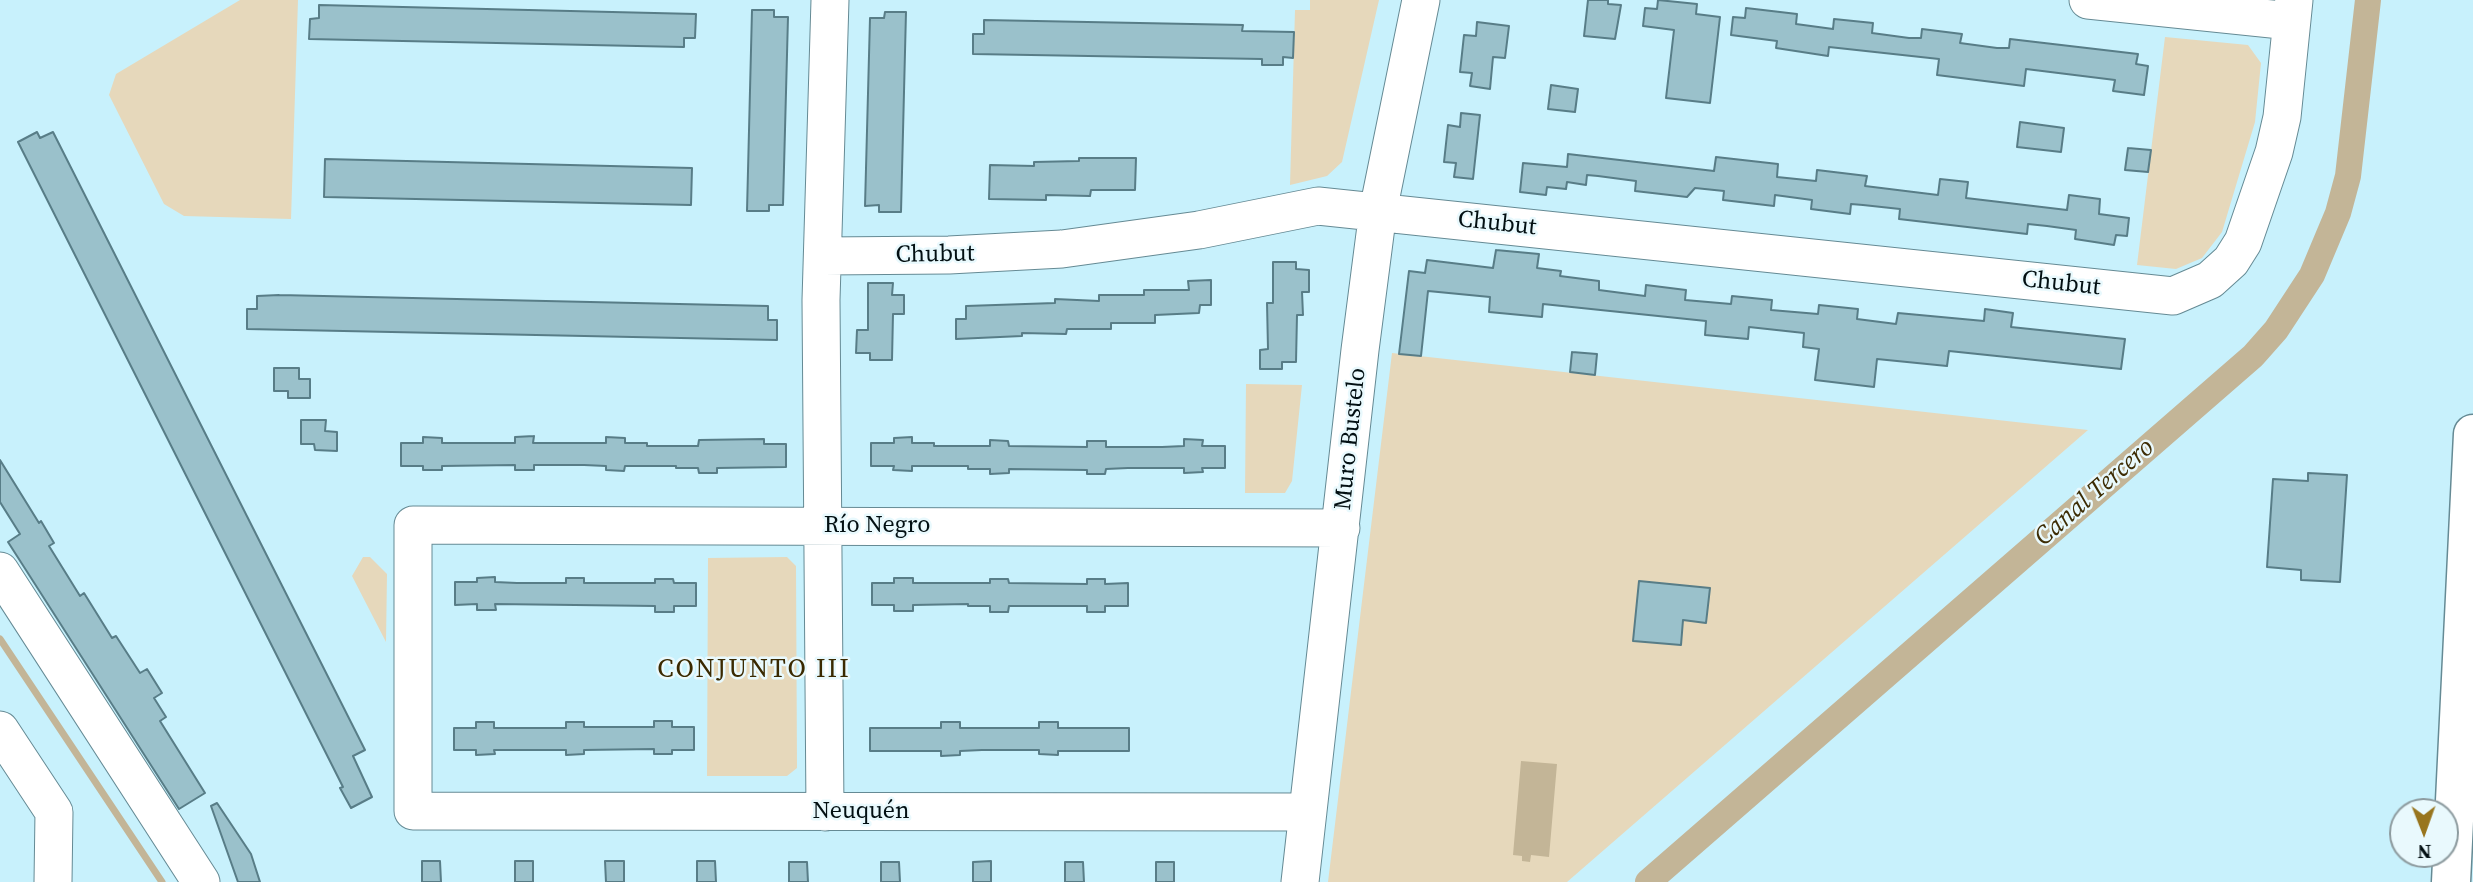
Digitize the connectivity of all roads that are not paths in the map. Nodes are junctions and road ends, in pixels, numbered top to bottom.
1 (830, 0) edge
2 (1422, 0) edge
3 (2088, 0) edge
4 (2293, 11) edge
5 (1378, 211) junction
6 (822, 256) junction
7 (2473, 434) edge
8 (823, 526) junction
9 (1342, 528) junction
10 (0, 571) edge
11 (0, 730) edge
12 (413, 811) joint
13 (825, 812) junction
14 (1308, 812) junction
15 (2455, 870) edge
16 (53, 882) edge
17 (201, 882) edge
18 (1300, 882) edge

1 - 6 street
2 - 5 street, Muro Bustelo
3 - 4 street
4 - 5 street, Chubut
5 - 6 street, Chubut
5 - 9 street, Muro Bustelo
6 - 8 street
7 - 15 highway
8 - 9 street, Río Negro
8 - 12 street, Río Negro
8 - 13 street
9 - 14 street, Muro Bustelo
10 - 17 street
11 - 16 street
12 - 13 street, Neuquén
13 - 14 street, Neuquén
14 - 18 street, Muro Bustelo

